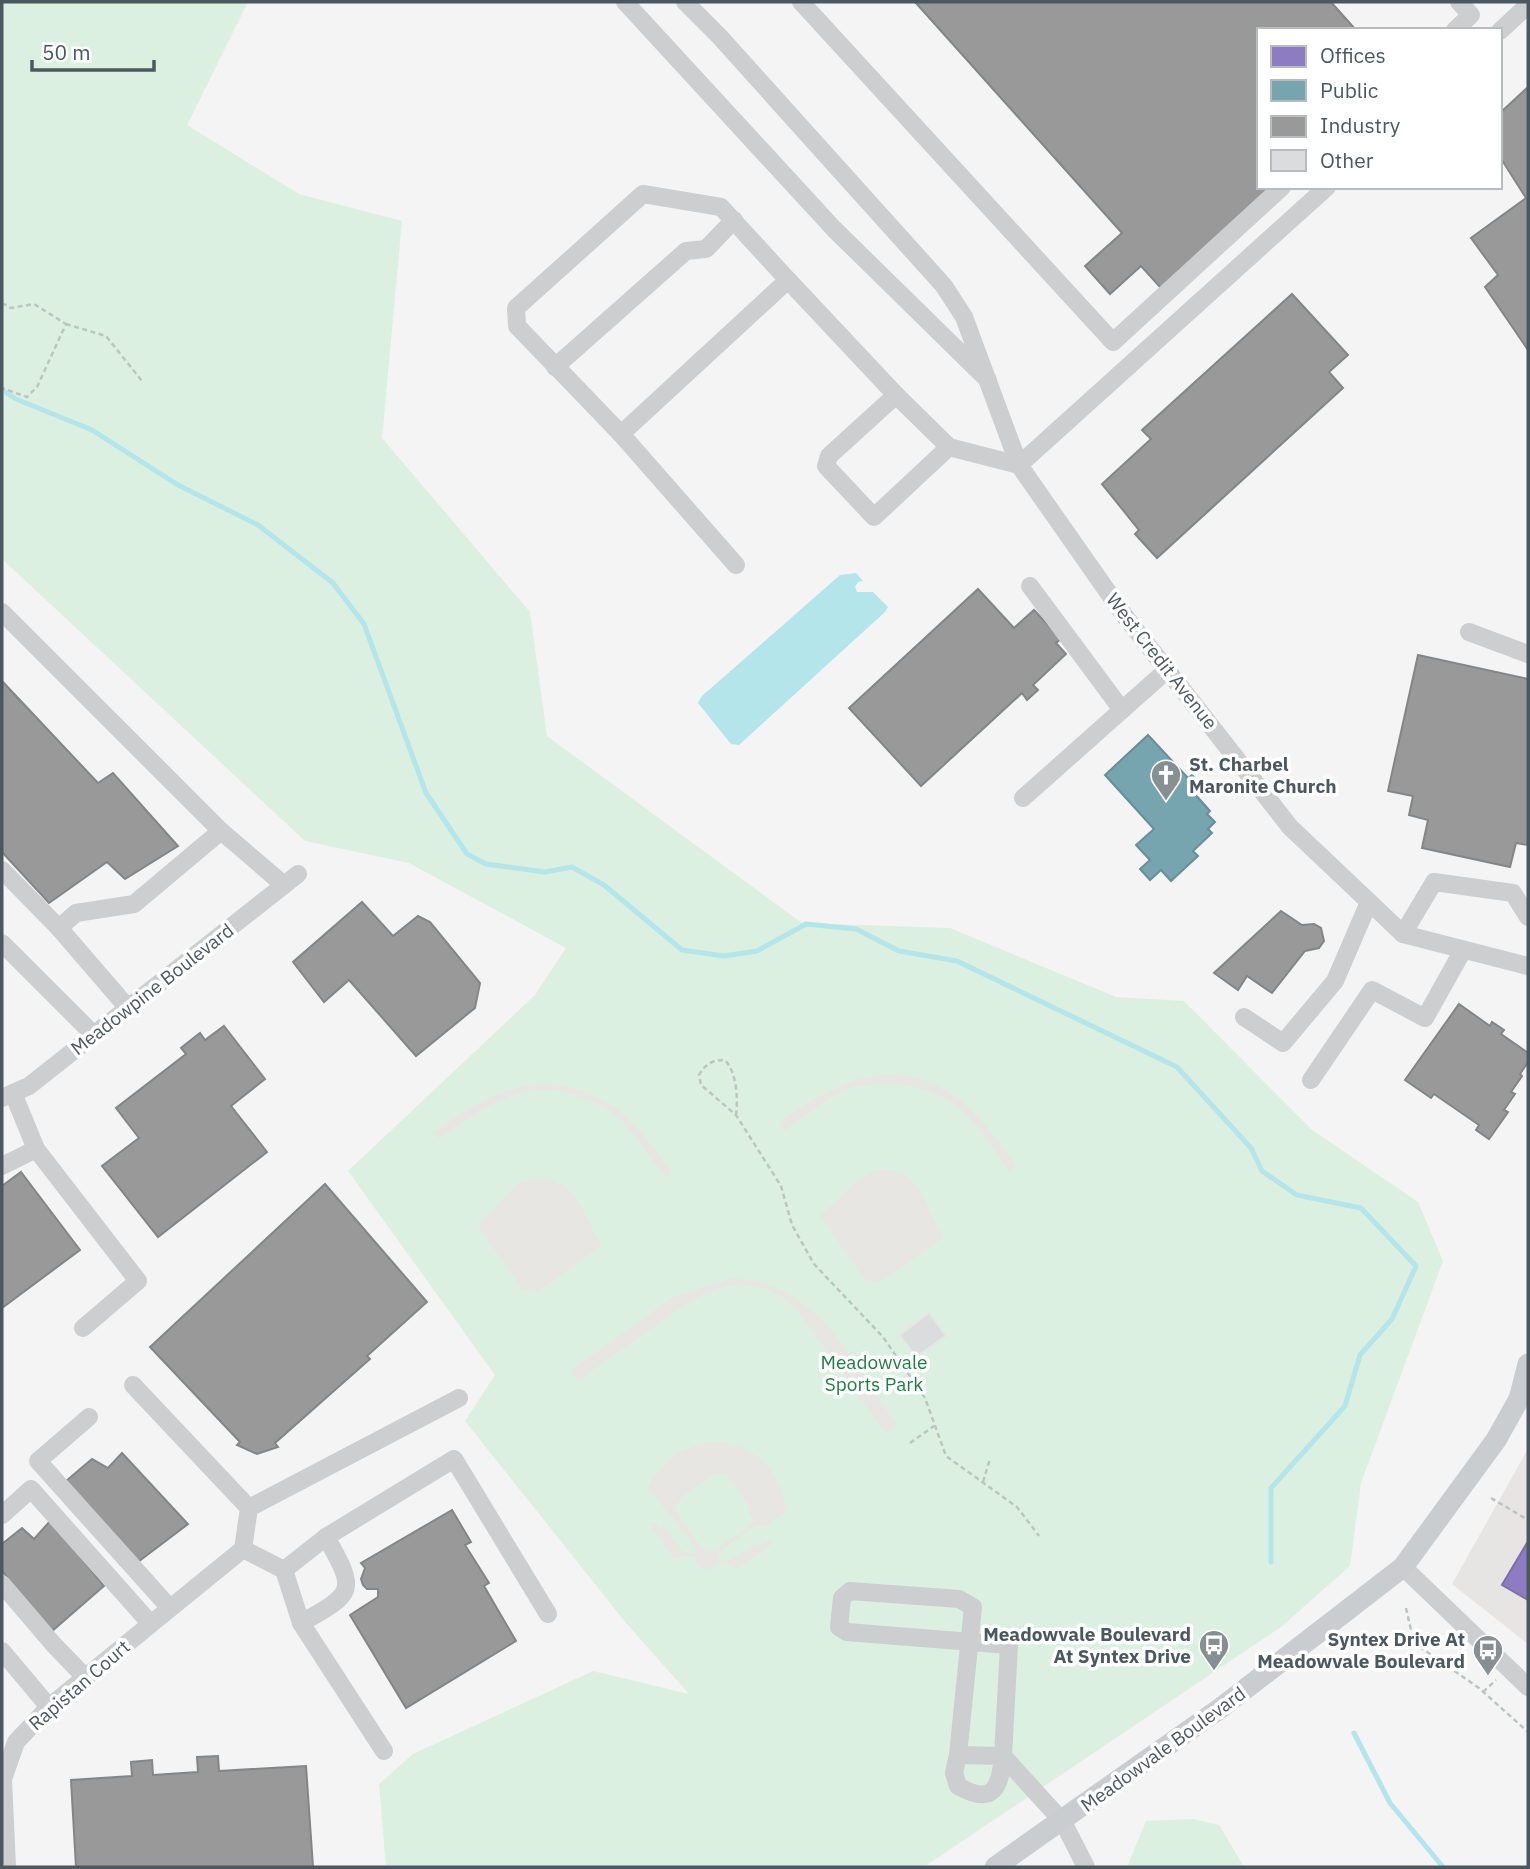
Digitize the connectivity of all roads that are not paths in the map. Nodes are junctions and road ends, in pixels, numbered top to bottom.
1 (625, 2) edge
2 (685, 2) edge
3 (800, 2) edge
4 (1459, 2) edge
5 (1528, 5) edge
6 (1457, 28) edge
7 (1502, 29) edge
8 (1280, 189) edge
9 (1325, 189) edge
10 (734, 220) junction
11 (789, 280) junction
12 (555, 367) junction
13 (988, 380) junction
14 (896, 395) junction
15 (621, 434) junction
16 (949, 447) junction
17 (1019, 465) junction
18 (736, 565) dead end
19 (1030, 586) dead end
20 (2, 612) edge
21 (1469, 632) dead end
22 (1528, 654) edge
23 (1167, 670) junction
24 (1122, 710) junction
25 (1023, 799) dead end
26 (221, 831) junction
27 (2, 870) edge
28 (1521, 893) edge
29 (1369, 902) junction
30 (1528, 917) edge
31 (59, 928) junction
32 (1402, 934) junction
33 (2, 943) edge
34 (1462, 952) junction
35 (1528, 966) edge
36 (128, 1008) junction
37 (1244, 1017) dead end
38 (94, 1035) junction
39 (1311, 1080) dead end
40 (7, 1096) edge
41 (36, 1149) junction
42 (2, 1166) edge
43 (83, 1328) dead end
44 (1528, 1364) edge
45 (134, 1385) dead end
46 (459, 1398) dead end
47 (89, 1417) dead end
48 (249, 1508) junction
49 (2, 1515) edge
50 (326, 1537) junction
51 (243, 1549) junction
52 (1403, 1567) junction
53 (284, 1570) junction
54 (2, 1584) edge
55 (169, 1607) junction
56 (548, 1614) dead end
57 (150, 1623) junction
58 (301, 1623) junction
59 (969, 1642) junction
60 (2, 1651) edge
61 (85, 1676) junction
62 (1528, 1688) edge
63 (49, 1707) junction
64 (384, 1751) dead end
65 (958, 1755) junction
66 (1003, 1756) junction
67 (1063, 1822) junction
68 (7, 1867) edge
69 (995, 1867) edge
70 (1086, 1867) edge

1 - 13 street
2 - 13 street, West Credit Avenue
3 - 8 street
4 - 6 street
5 - 7 street
9 - 17 street
10 - 11 street
10 - 12 street
10 - 12 street
11 - 14 street
11 - 15 street
12 - 15 street
13 - 17 street, West Credit Avenue
14 - 16 street
14 - 16 street
15 - 18 street
16 - 17 street
17 - 23 street, West Credit Avenue
19 - 24 street
20 - 26 street
21 - 22 street
23 - 24 street
23 - 29 street, West Credit Avenue
24 - 25 street
26 - 31 street
26 - 36 street, Meadowpine Boulevard
27 - 31 street
28 - 30 street
28 - 32 street
29 - 32 street, West Credit Avenue
29 - 37 street
31 - 36 street
32 - 34 street, West Credit Avenue
33 - 38 street
34 - 35 street, West Credit Avenue
34 - 39 street
36 - 38 street, Meadowpine Boulevard
38 - 40 street, Meadowpine Boulevard
40 - 41 street
41 - 42 street
41 - 43 street
44 - 52 main road, Meadowvale Boulevard
45 - 48 street
46 - 48 street
47 - 55 street
48 - 51 street
49 - 57 street
50 - 53 street
50 - 56 street
50 - 58 street
51 - 53 street
51 - 55 street, Rapistan Court
52 - 62 street
52 - 67 main road, Meadowvale Boulevard
53 - 58 street
54 - 61 street
55 - 57 street, Rapistan Court
57 - 61 street, Rapistan Court
58 - 64 street
59 - 59 street
59 - 65 street
59 - 66 street
60 - 63 street
61 - 63 street, Rapistan Court
63 - 68 street, Rapistan Court
65 - 66 street
65 - 66 street
66 - 67 street
67 - 69 main road, Meadowvale Boulevard
67 - 70 street

